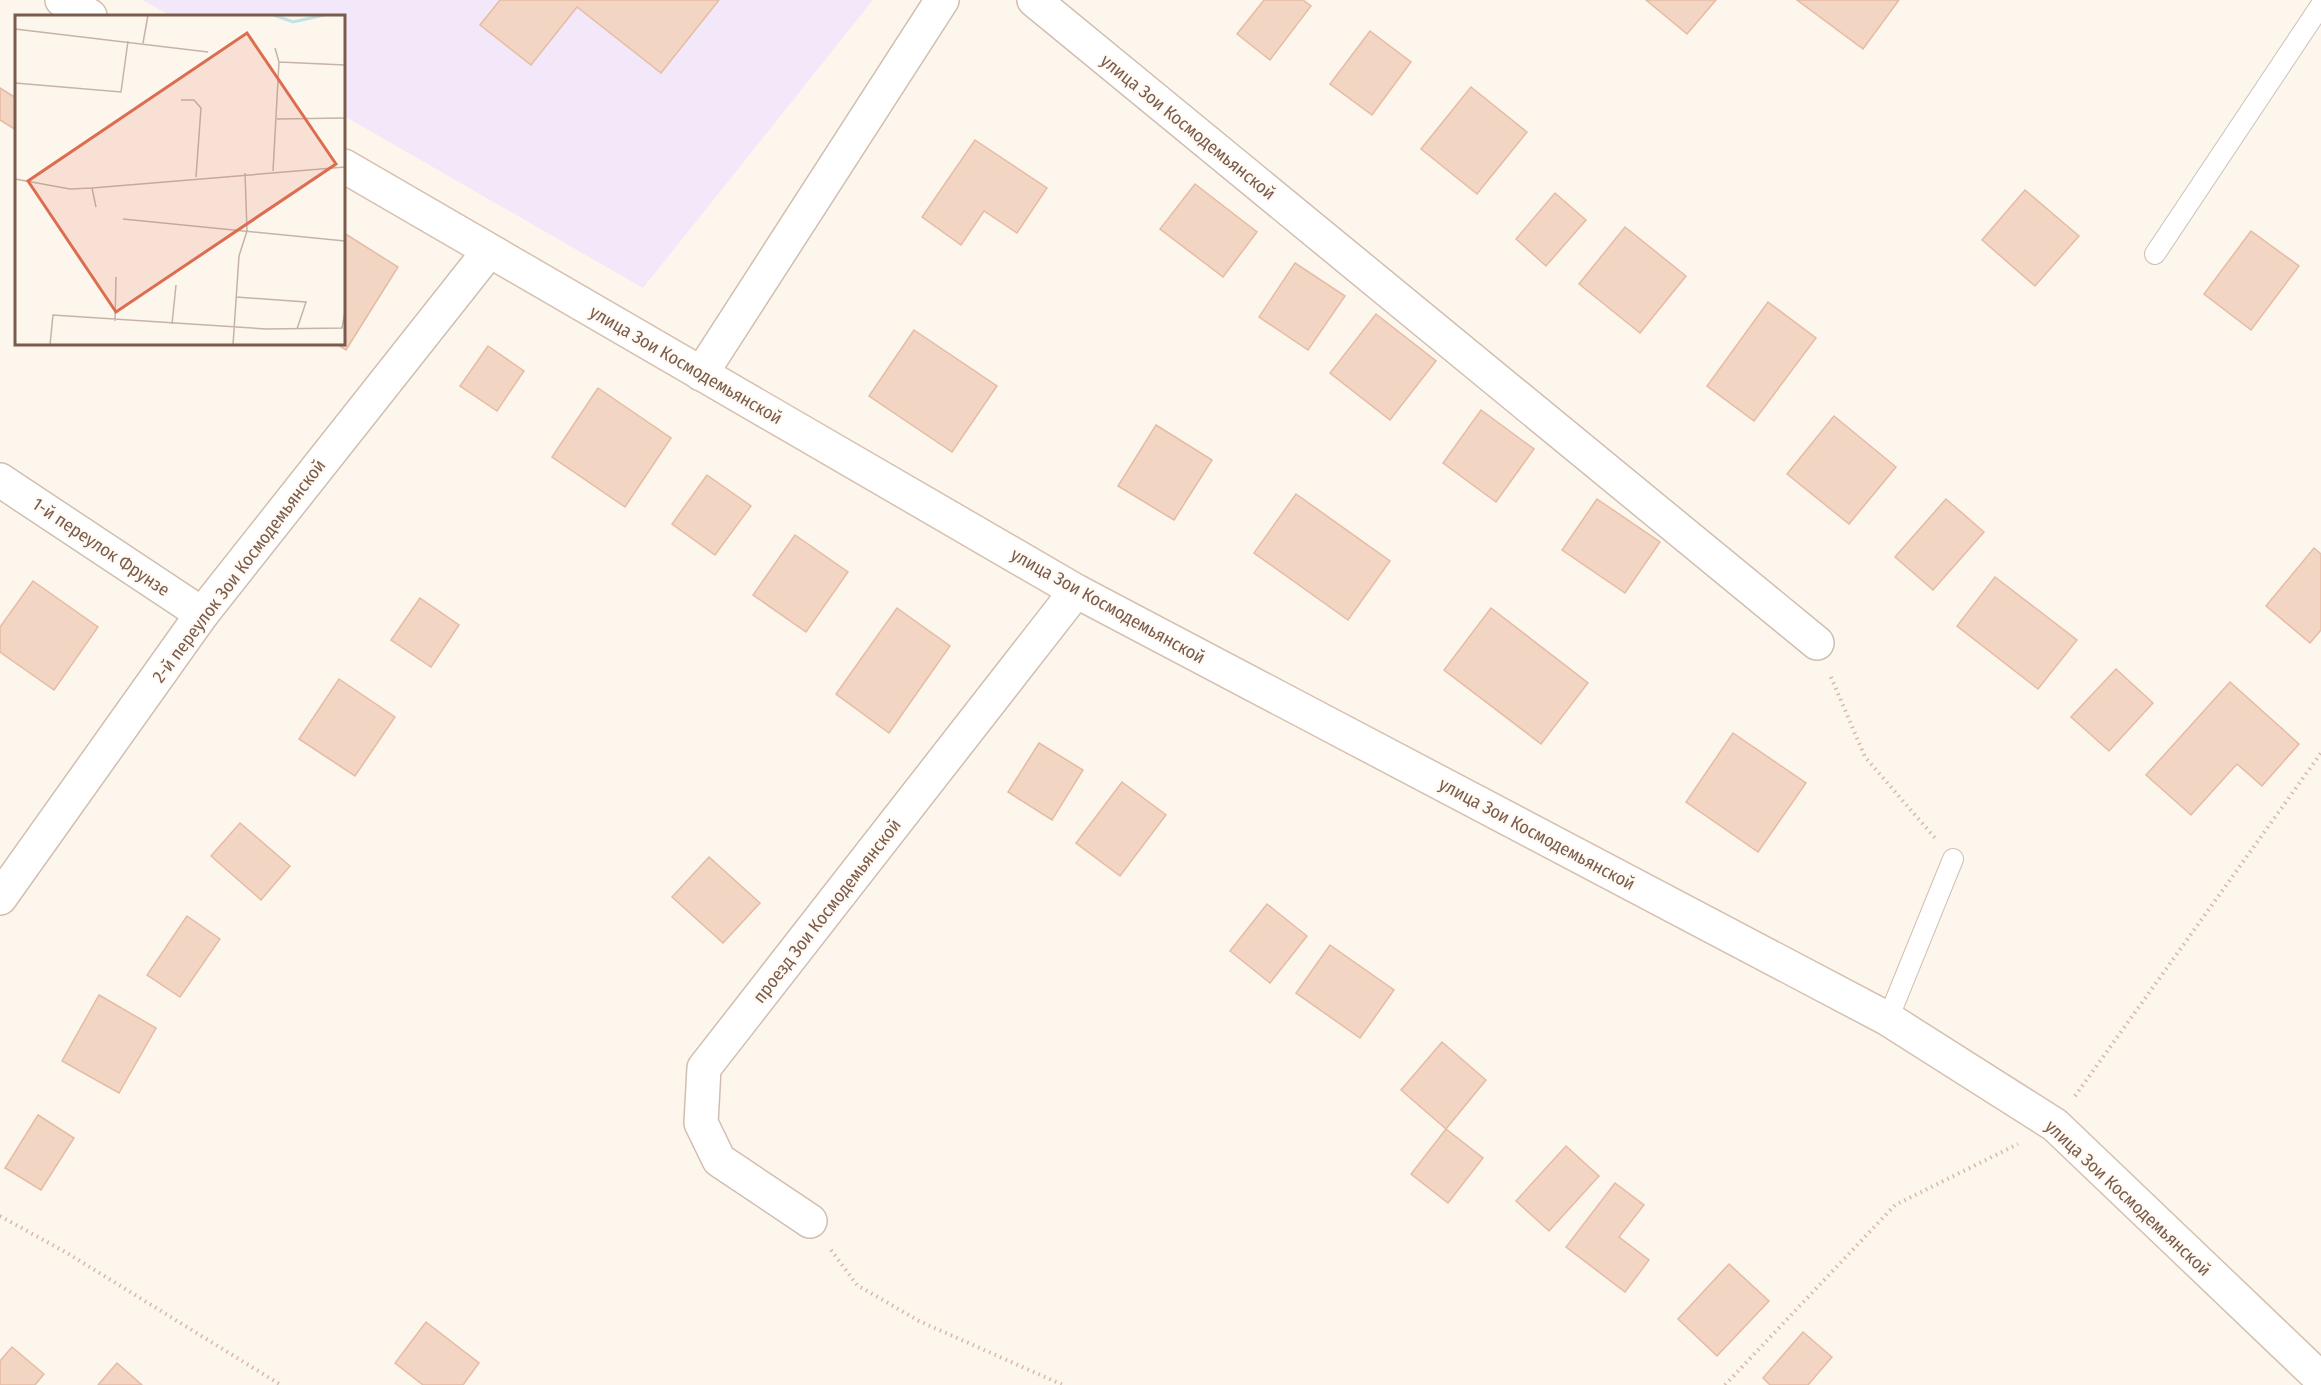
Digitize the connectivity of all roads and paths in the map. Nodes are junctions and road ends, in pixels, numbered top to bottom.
1 (62, 0) edge
2 (942, 0) edge
3 (1034, 0) edge
4 (2321, 5) edge
5 (88, 15) edge
6 (345, 166) edge
7 (489, 251) junction
8 (2155, 254) dead end
9 (701, 374) junction
10 (0, 480) edge
11 (1077, 591) junction
12 (202, 614) junction
13 (1817, 643) joint
14 (1953, 860) joint
15 (0, 898) edge
16 (1888, 1019) junction
17 (0, 1216) edge
18 (810, 1221) joint
19 (2321, 1379) edge
20 (281, 1385) edge
21 (1063, 1385) edge

1 - 5 street
2 - 9 street
3 - 13 street, улица Зои Космодемьянской
4 - 8 lane
6 - 7 street, улица Зои Космодемьянской
7 - 9 street, улица Зои Космодемьянской
7 - 12 street, 2-й переулок Зои Космодемьянской
9 - 11 street, улица Зои Космодемьянской
10 - 12 street, 1-й переулок Фрунзе
11 - 16 street, улица Зои Космодемьянской
11 - 18 street, проезд Зои Космодемьянской
12 - 15 street, 2-й переулок Зои Космодемьянской
13 - 14 path
14 - 16 lane
16 - 19 street, улица Зои Космодемьянской
17 - 20 path
18 - 21 path

